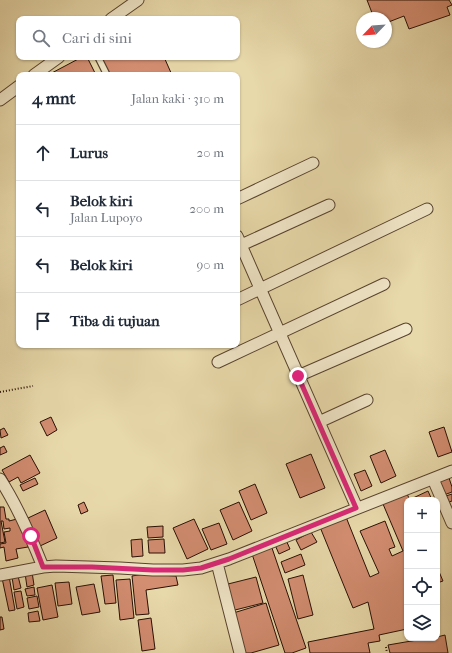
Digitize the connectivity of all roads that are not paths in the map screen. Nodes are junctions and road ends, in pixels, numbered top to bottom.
1 (138, 0) edge
2 (115, 16) edge
3 (55, 60) edge
4 (100, 60) edge
5 (38, 72) edge
6 (106, 72) edge
7 (16, 88) edge
8 (0, 100) edge
9 (313, 163) dead end
10 (240, 198) edge
11 (329, 204) dead end
12 (427, 209) dead end
13 (240, 241) edge
14 (240, 246) edge
15 (384, 284) dead end
16 (260, 289) junction
17 (240, 299) edge
18 (406, 329) dead end
19 (279, 333) junction
20 (218, 362) dead end
21 (298, 376) junction
22 (367, 400) dead end
23 (319, 422) junction
24 (452, 471) edge
25 (433, 478) junction
26 (0, 479) edge
27 (356, 508) junction
28 (452, 523) edge
29 (217, 563) junction
30 (43, 567) junction
31 (0, 575) edge
32 (240, 653) edge

1 - 2 street
3 - 5 street
4 - 6 lane
7 - 8 street
9 - 10 street
11 - 13 street
12 - 16 street
14 - 16 street
15 - 19 street
16 - 17 street
16 - 19 street
18 - 21 street
19 - 20 street
19 - 21 street
21 - 23 street
22 - 23 street
23 - 27 street
24 - 25 street
25 - 27 street
25 - 28 street
26 - 30 street
27 - 29 street
29 - 30 street
29 - 32 street
30 - 31 street

